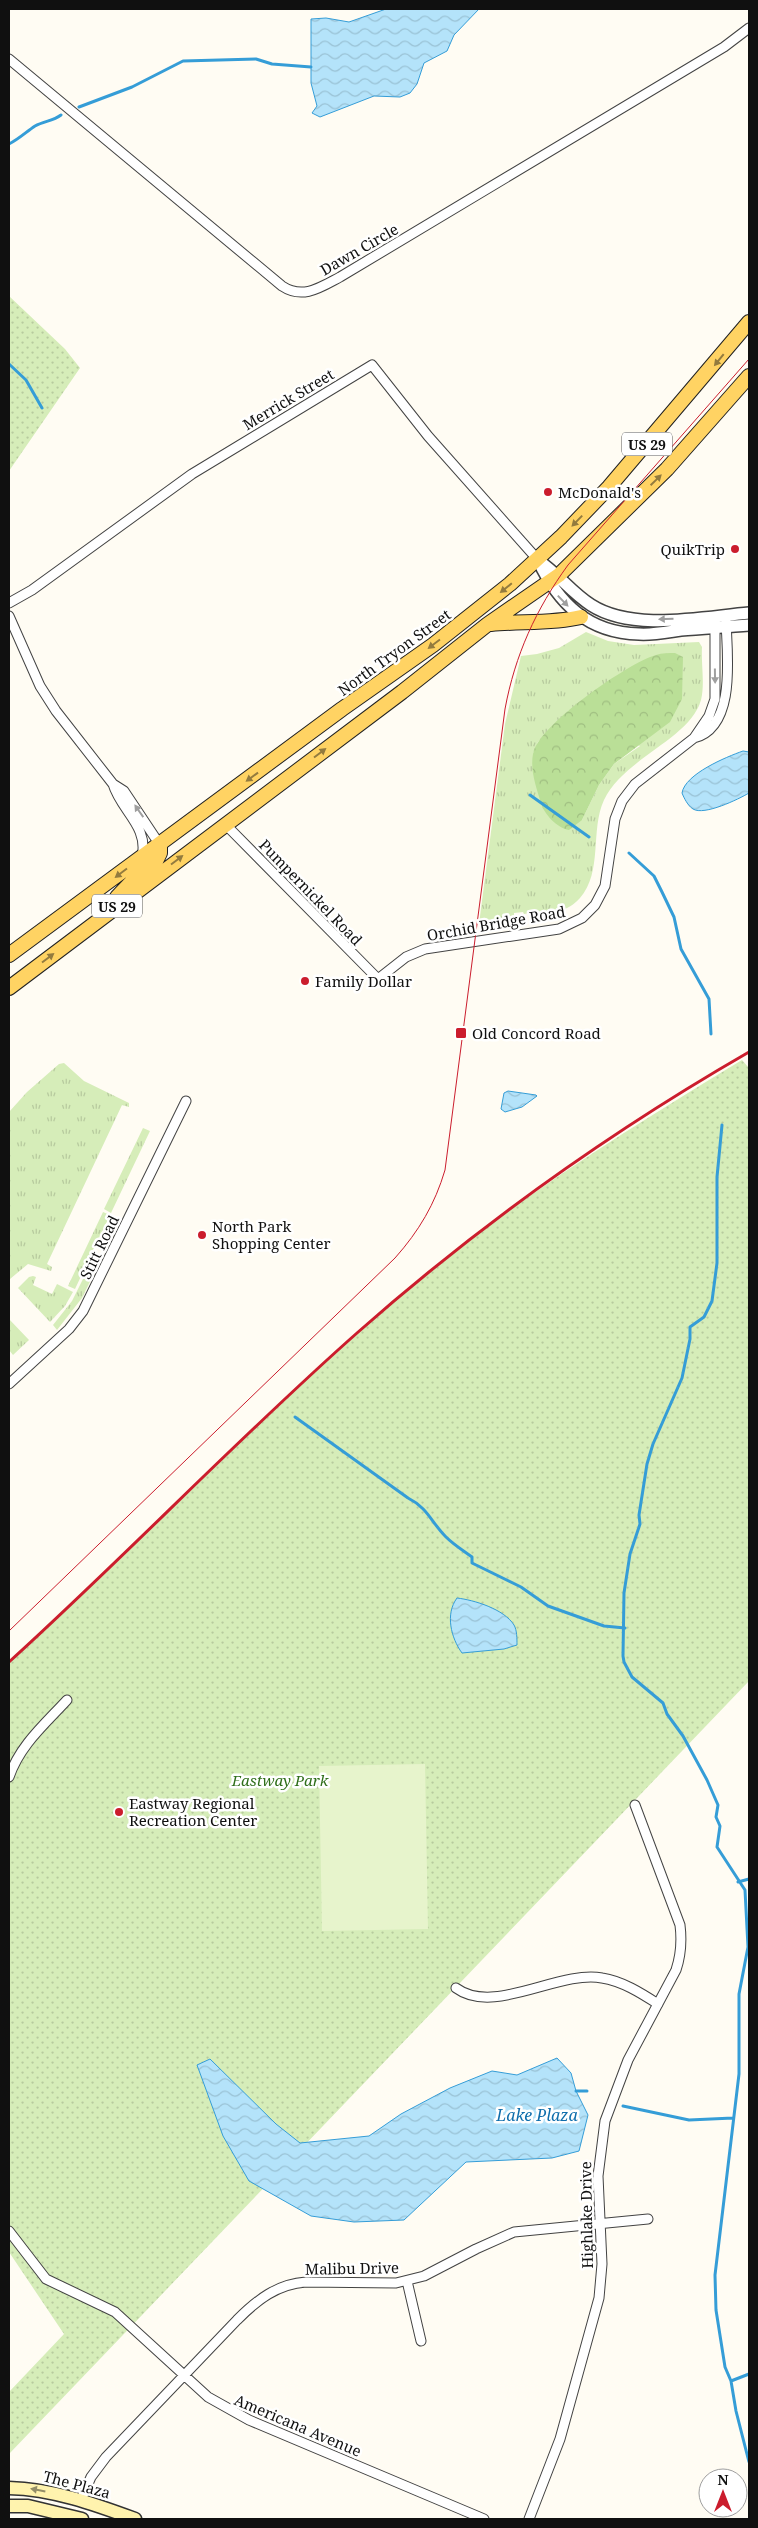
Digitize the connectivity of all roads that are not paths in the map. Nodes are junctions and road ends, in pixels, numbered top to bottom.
1 (749, 28) edge
2 (9, 59) edge
3 (749, 322) edge
4 (749, 376) edge
5 (538, 560) junction
6 (554, 579) junction
7 (9, 603) edge
8 (749, 613) edge
9 (9, 616) edge
10 (581, 617) junction
11 (720, 621) junction
12 (488, 624) junction
13 (749, 624) edge
14 (113, 784) junction
15 (225, 824) junction
16 (160, 845) junction
17 (142, 857) junction
18 (93, 924) junction
19 (9, 955) edge
20 (378, 979) joint
21 (9, 988) edge
22 (186, 1101) dead end
23 (9, 1384) edge
24 (67, 1700) dead end
25 (9, 1777) edge
26 (636, 1805) dead end
27 (456, 1988) dead end
28 (658, 2004) junction
29 (648, 2219) dead end
30 (600, 2223) junction
31 (9, 2231) edge
32 (407, 2281) junction
33 (422, 2341) dead end
34 (184, 2376) junction
35 (9, 2488) edge
36 (81, 2500) junction
37 (9, 2506) edge
38 (82, 2519) edge
39 (135, 2519) edge
40 (484, 2519) edge
41 (529, 2519) edge

1 - 2 street, Dawn Circle
3 -> 5 main road, North Tryon Street / US 29
6 -> 4 main road, US 29
5 - 6 street
5 - 7 street, Merrick Street
5 -> 16 main road, North Tryon Street / US 29
6 -> 10 street
11 -> 6 street
6 - 12 main road, US 29
8 - 11 street
9 - 14 street
10 - 11 street
10 - 12 main road
11 - 13 street
11 - 20 street, Orchid Bridge Road
15 -> 12 main road, US 29
16 -> 14 street
14 - 17 street
18 -> 15 main road, US 29
15 - 20 street, Pumpernickel Road
16 - 17 main road, North Tryon Street / US 29
16 - 18 main road
17 -> 19 main road, North Tryon Street / US 29
21 -> 18 main road, US 29
22 - 23 street, Stitt Road
24 - 25 street
26 - 28 street, Highlake Drive
27 - 28 street
28 - 30 street, Highlake Drive
29 - 30 street, Malibu Drive
30 - 32 street, Malibu Drive
30 - 41 street, Highlake Drive
31 - 34 street, Americana Avenue
32 - 33 street
32 - 34 street, Malibu Drive
34 - 36 street, Malibu Drive
34 - 40 street, Americana Avenue
36 -> 35 main road, The Plaza
36 - 39 main road, The Plaza
37 - 38 main road

